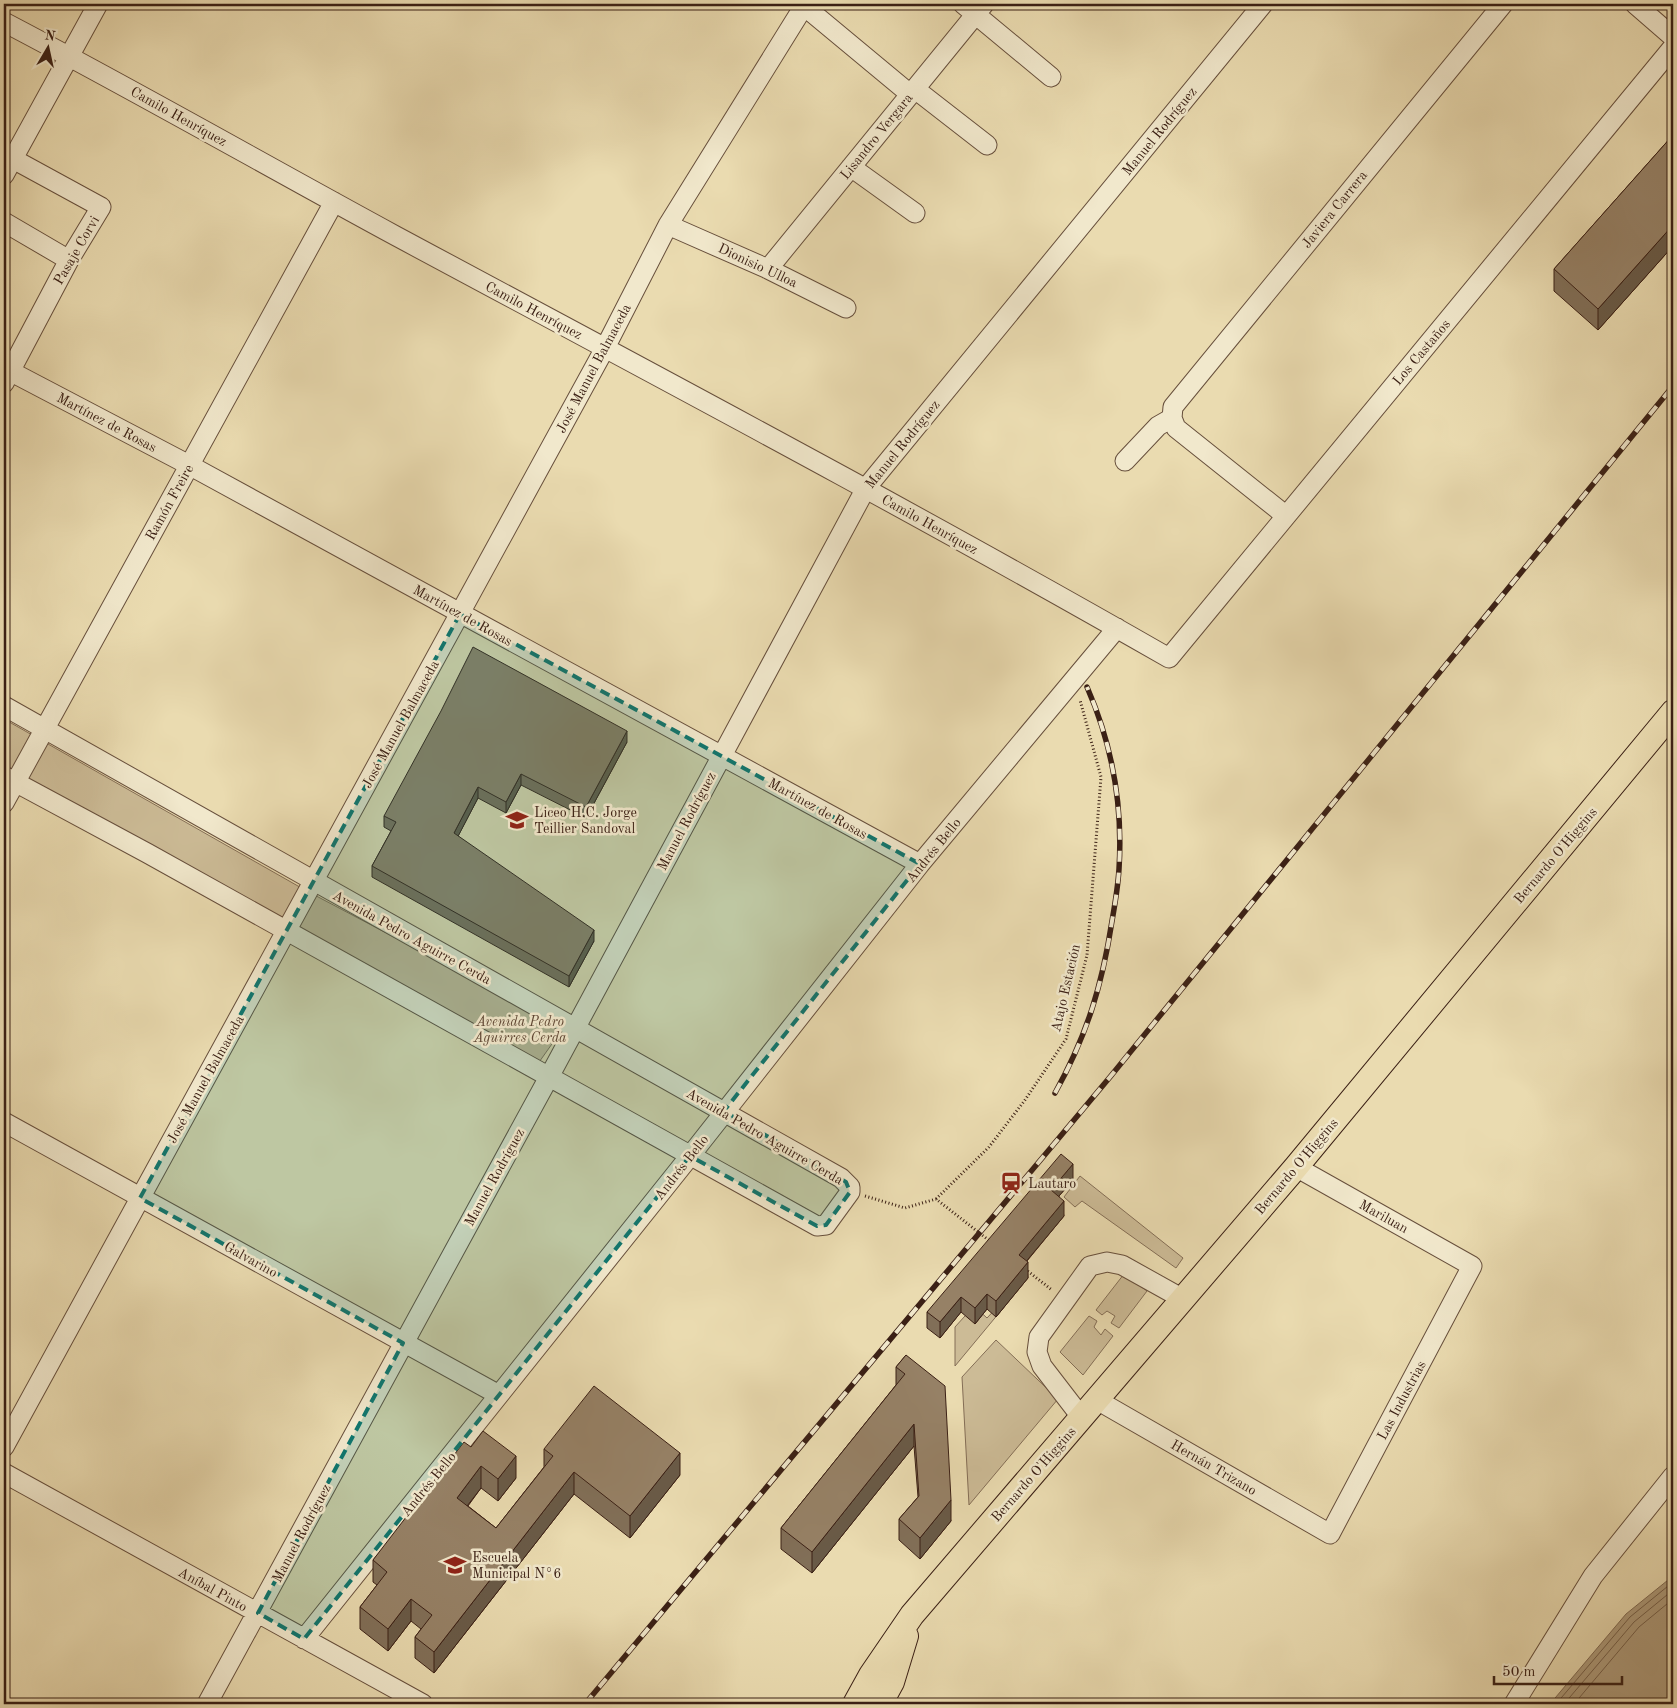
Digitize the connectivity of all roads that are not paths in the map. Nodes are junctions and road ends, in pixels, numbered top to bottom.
1 (98, 4) edge
2 (1263, 4) edge
3 (1502, 4) edge
4 (1635, 4) edge
5 (974, 7) edge
6 (4, 22) edge
7 (1673, 37) edge
8 (1673, 47) edge
9 (70, 56) junction
10 (1051, 77) dead end
11 (912, 92) junction
12 (988, 145) dead end
13 (8, 167) edge
14 (851, 167) junction
15 (334, 202) junction
16 (915, 213) dead end
17 (4, 222) edge
18 (668, 225) junction
19 (69, 260) junction
20 (768, 269) junction
21 (846, 308) dead end
22 (605, 348) junction
23 (6, 374) edge
24 (1172, 418) junction
25 (1125, 461) dead end
26 (189, 465) junction
27 (866, 488) junction
28 (1285, 515) junction
29 (460, 614) junction
30 (1117, 628) junction
31 (1169, 658) joint
32 (4, 706) edge
33 (1673, 712) edge
34 (44, 729) junction
35 (722, 755) junction
36 (9, 779) edge
37 (4, 803) edge
38 (920, 864) junction
39 (313, 881) junction
40 (286, 931) junction
41 (574, 1028) junction
42 (549, 1077) junction
43 (724, 1111) junction
44 (4, 1122) edge
45 (690, 1156) junction
46 (1296, 1167) junction
47 (140, 1198) junction
48 (1472, 1266) joint
49 (1183, 1299) junction
50 (403, 1343) junction
51 (499, 1395) junction
52 (1090, 1409) junction
53 (4, 1447) edge
54 (4, 1473) edge
55 (1673, 1476) edge
56 (1330, 1534) joint
57 (258, 1613) junction
58 (912, 1615) junction
59 (304, 1639) junction
60 (207, 1704) edge
61 (423, 1704) edge
62 (854, 1704) edge
63 (880, 1704) edge
64 (1514, 1704) edge

1 - 9 street
2 - 27 street, Manuel Rodríguez
3 - 24 street, Javiera Carrera
4 - 7 street
5 - 10 street
5 - 11 street, Lisandro Vergara
6 - 9 street, Camilo Henríquez
8 - 28 street, Los Castaños
9 - 13 street
9 - 15 street, Camilo Henríquez
11 - 12 street
11 - 14 street, Lisandro Vergara
11 - 18 street, José Manuel Balmaceda
13 - 19 street, Pasaje Corvi
14 - 16 street
14 - 20 street, Lisandro Vergara
15 - 22 street, Camilo Henríquez
15 - 26 street, Ramón Freire
17 - 19 street
18 - 20 street, Dionisio Ulloa
18 - 22 street, José Manuel Balmaceda
19 - 23 street, Pasaje Corvi
20 - 21 street, Dionisio Ulloa
22 - 27 street, Camilo Henríquez
22 - 29 street, José Manuel Balmaceda
23 - 26 street, Martínez de Rosas
24 - 25 street
24 - 28 street
26 - 29 street, Martínez de Rosas
26 - 34 street, Ramón Freire
27 - 30 street, Camilo Henríquez
27 - 35 street, Manuel Rodríguez
28 - 31 street, Los Castaños
29 - 35 street, Martínez de Rosas
29 - 39 street, José Manuel Balmaceda
30 - 31 street, Camilo Henríquez
30 - 38 street, Andrés Bello
32 - 34 street, Avenida Pedro Aguirre Cerda
33 - 46 main road, Bernardo O'Higgins
34 - 36 street, Ramón Freire
34 - 39 street, Avenida Pedro Aguirre Cerda
35 - 38 street, Martínez de Rosas
35 - 41 street, Manuel Rodríguez
36 - 37 street, Ramón Freire
36 - 40 street, Avenida Pedro Aguirre Cerda
38 - 43 street, Andrés Bello
39 - 40 street, José Manuel Balmaceda
39 - 41 street, Avenida Pedro Aguirre Cerda
40 - 42 street, Avenida Pedro Aguirre Cerda
40 - 47 street, José Manuel Balmaceda
41 - 42 street, Manuel Rodríguez
41 - 43 street, Avenida Pedro Aguirre Cerda
42 - 45 street, Avenida Pedro Aguirre Cerda
42 - 50 street, Manuel Rodríguez
43 - 45 street, Andrés Bello
43 - 45 street, Avenida Pedro Aguirre Cerda
44 - 47 street, Galvarino
45 - 51 street, Andrés Bello
46 - 48 street, Mariluan
46 - 49 main road, Bernardo O'Higgins
47 - 50 street, Galvarino
47 - 53 street, José Manuel Balmaceda
48 - 56 street, Las Industrias
49 - 52 main road, Bernardo O'Higgins
49 - 52 street
50 - 51 street, Galvarino
50 - 57 street, Manuel Rodríguez
51 - 59 street, Andrés Bello
52 - 56 street, Hernán Trizano
52 - 58 main road, Bernardo O'Higgins
54 - 57 street, Aníbal Pinto
55 - 64 street
57 - 59 street, Aníbal Pinto
57 - 60 street, Manuel Rodríguez
58 - 62 main road, Bernardo O'Higgins
58 - 63 main road, Bernardo O'Higgins
59 - 61 street, Aníbal Pinto

